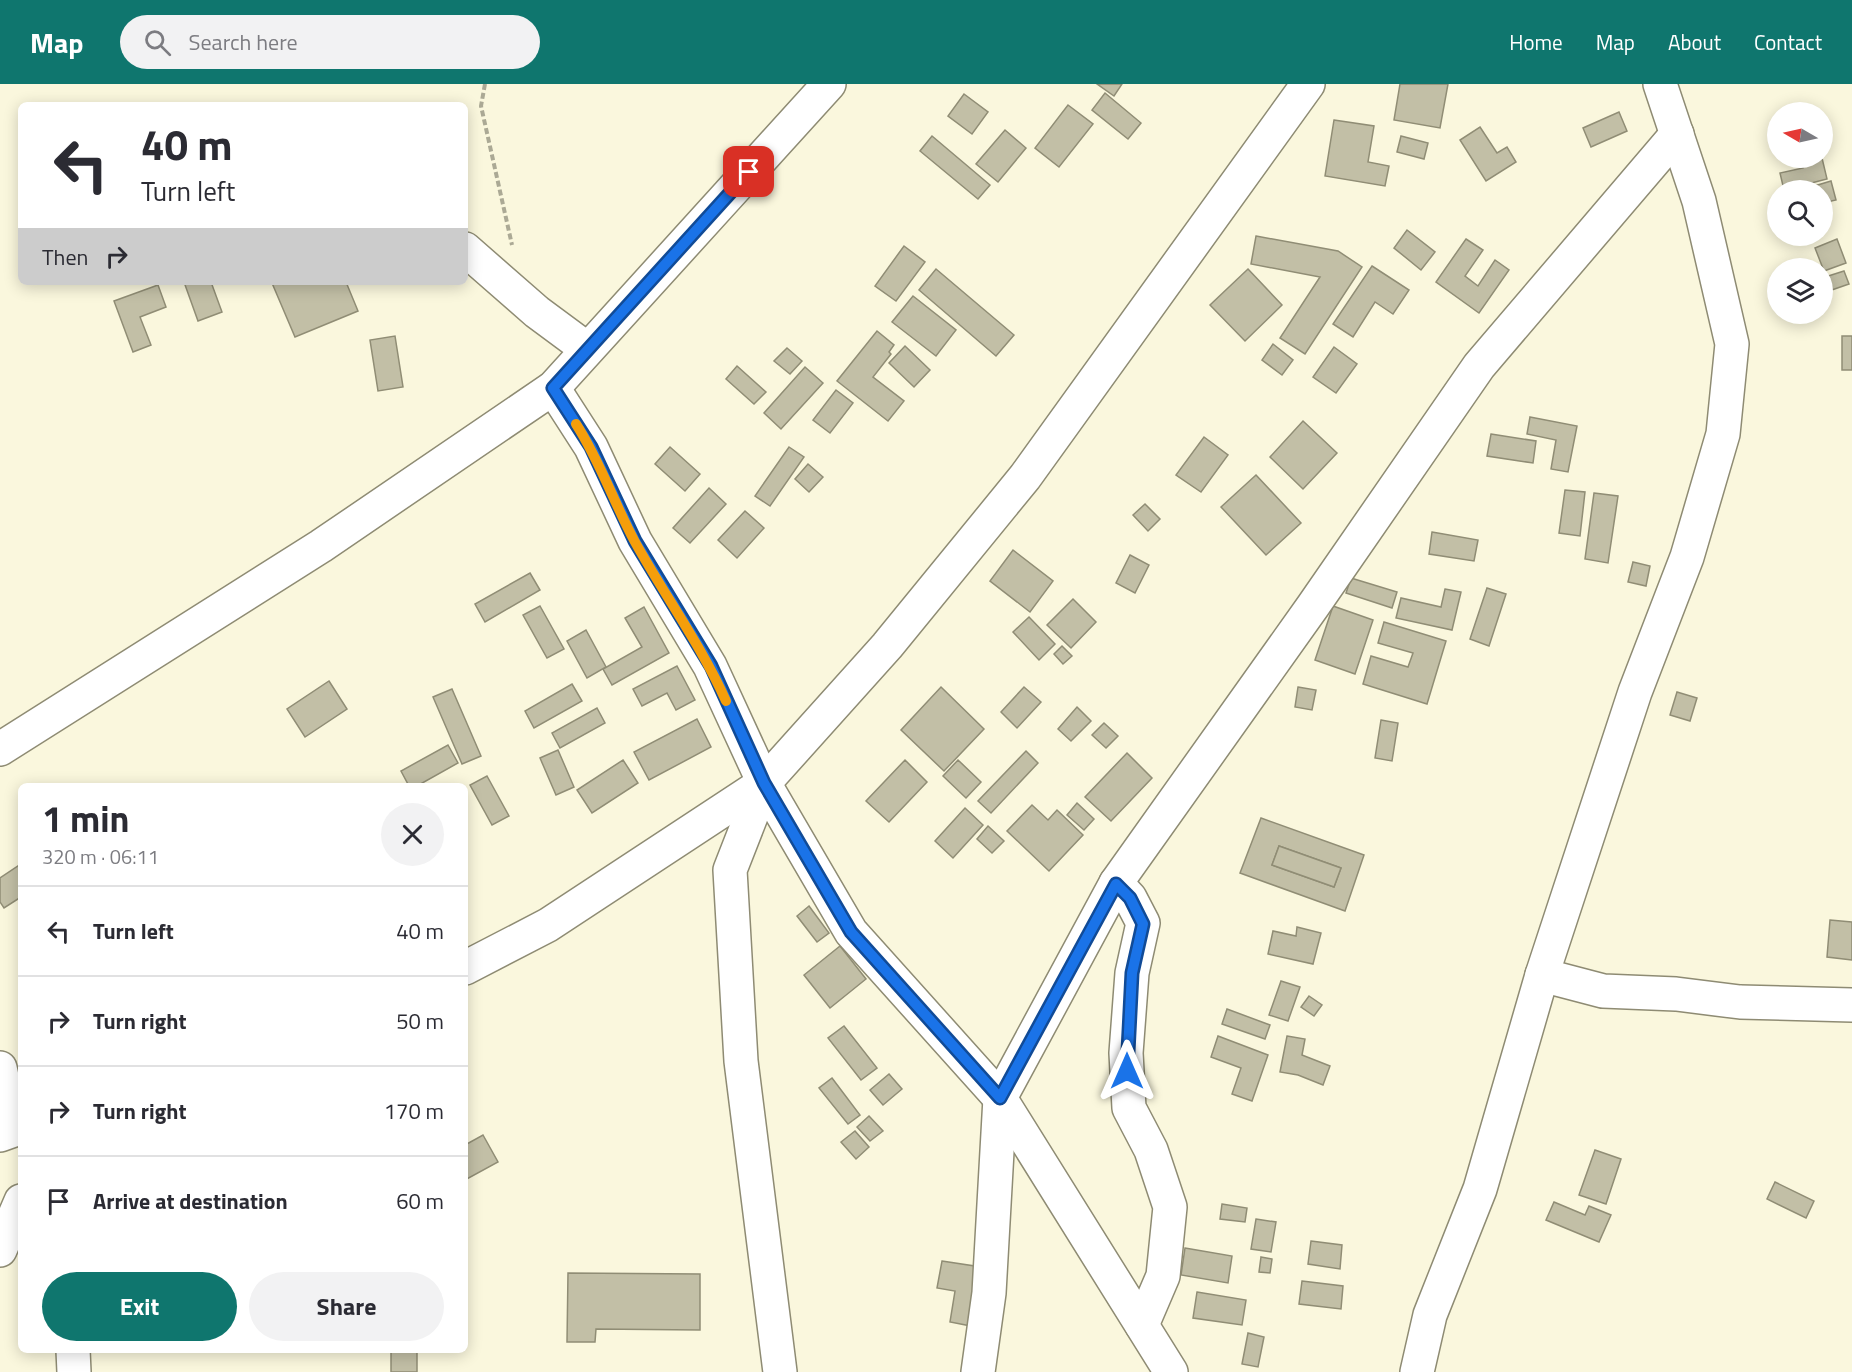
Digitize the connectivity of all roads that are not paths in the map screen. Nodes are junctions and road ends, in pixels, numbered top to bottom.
1 (830, 84) edge
2 (1308, 84) edge
3 (1660, 84) edge
4 (1677, 134) junction
5 (468, 252) edge
6 (587, 350) junction
7 (553, 388) junction
8 (0, 749) edge
9 (764, 783) junction
10 (1116, 884) junction
11 (468, 966) edge
12 (1542, 975) junction
13 (1852, 1005) edge
14 (0, 1068) edge
15 (1000, 1098) junction
16 (12, 1131) edge
17 (18, 1208) edge
18 (0, 1250) edge
19 (1142, 1325) junction
20 (73, 1353) edge
21 (74, 1372) edge
22 (780, 1372) edge
23 (978, 1372) edge
24 (1172, 1372) edge
25 (1417, 1372) edge

1 - 6 street
2 - 9 street
3 - 4 street
4 - 10 street
4 - 12 street
5 - 6 street
6 - 7 street
7 - 8 street
7 - 9 street
9 - 11 street
9 - 15 street
9 - 22 street
10 - 15 street
10 - 19 street
12 - 13 street
12 - 25 street
14 - 16 street
15 - 19 street
15 - 23 street
17 - 18 street
19 - 24 street
20 - 21 street

